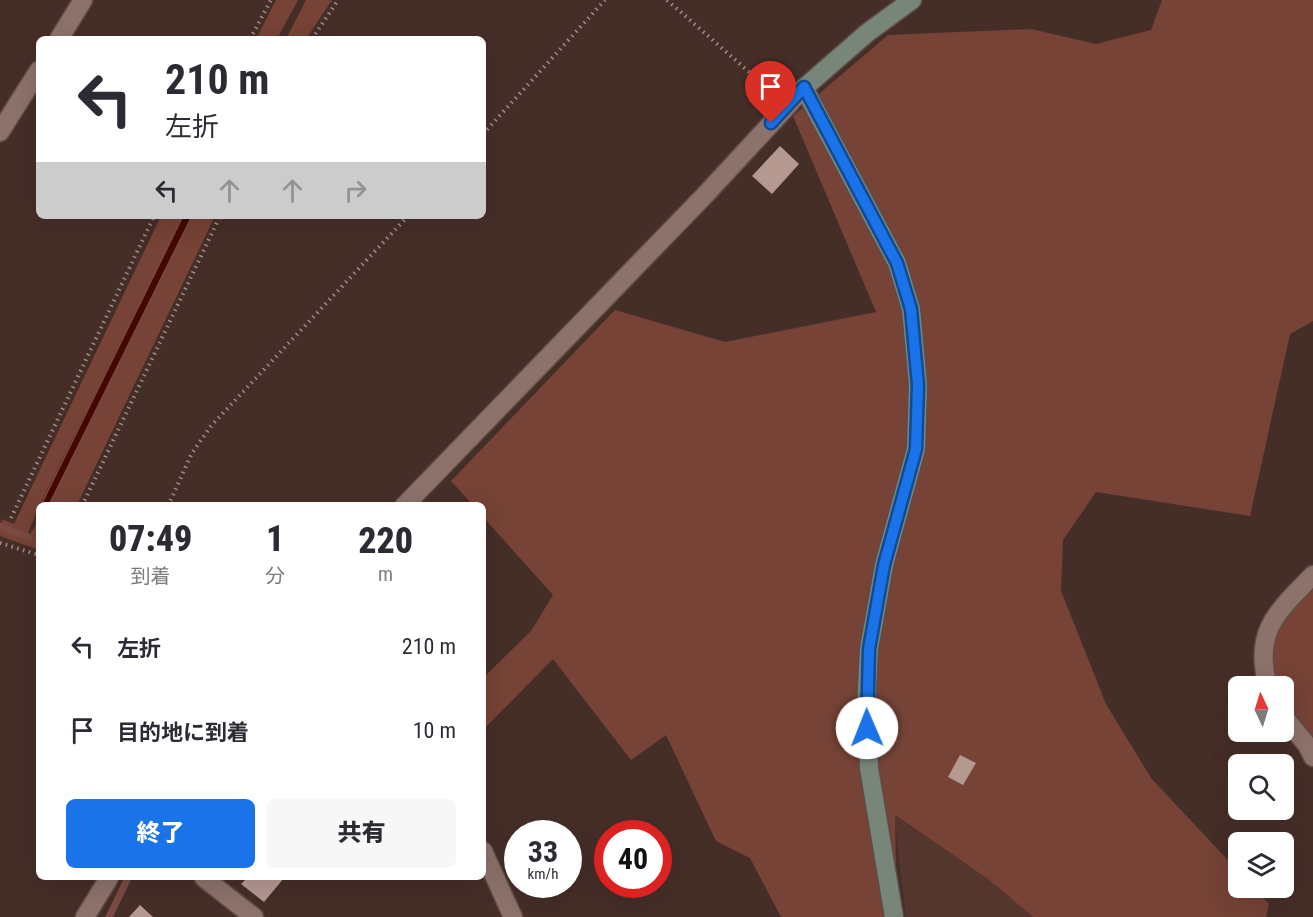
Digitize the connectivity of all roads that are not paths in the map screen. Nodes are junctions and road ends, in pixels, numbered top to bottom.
1 (83, 0) edge
2 (912, 0) edge
3 (61, 36) edge
4 (36, 75) edge
5 (804, 87) junction
6 (0, 132) edge
7 (408, 502) edge
8 (1313, 575) edge
9 (1266, 676) edge
10 (1294, 729) edge
11 (1313, 757) edge
12 (486, 858) edge
13 (108, 880) edge
14 (207, 880) edge
15 (85, 917) edge
16 (254, 917) edge
17 (513, 917) edge
18 (894, 917) edge

1 - 3 street
2 - 5 street
4 - 6 street
5 - 7 street
5 - 18 street
8 - 9 street
10 - 11 street
12 - 17 street
13 - 15 street
14 - 16 street

